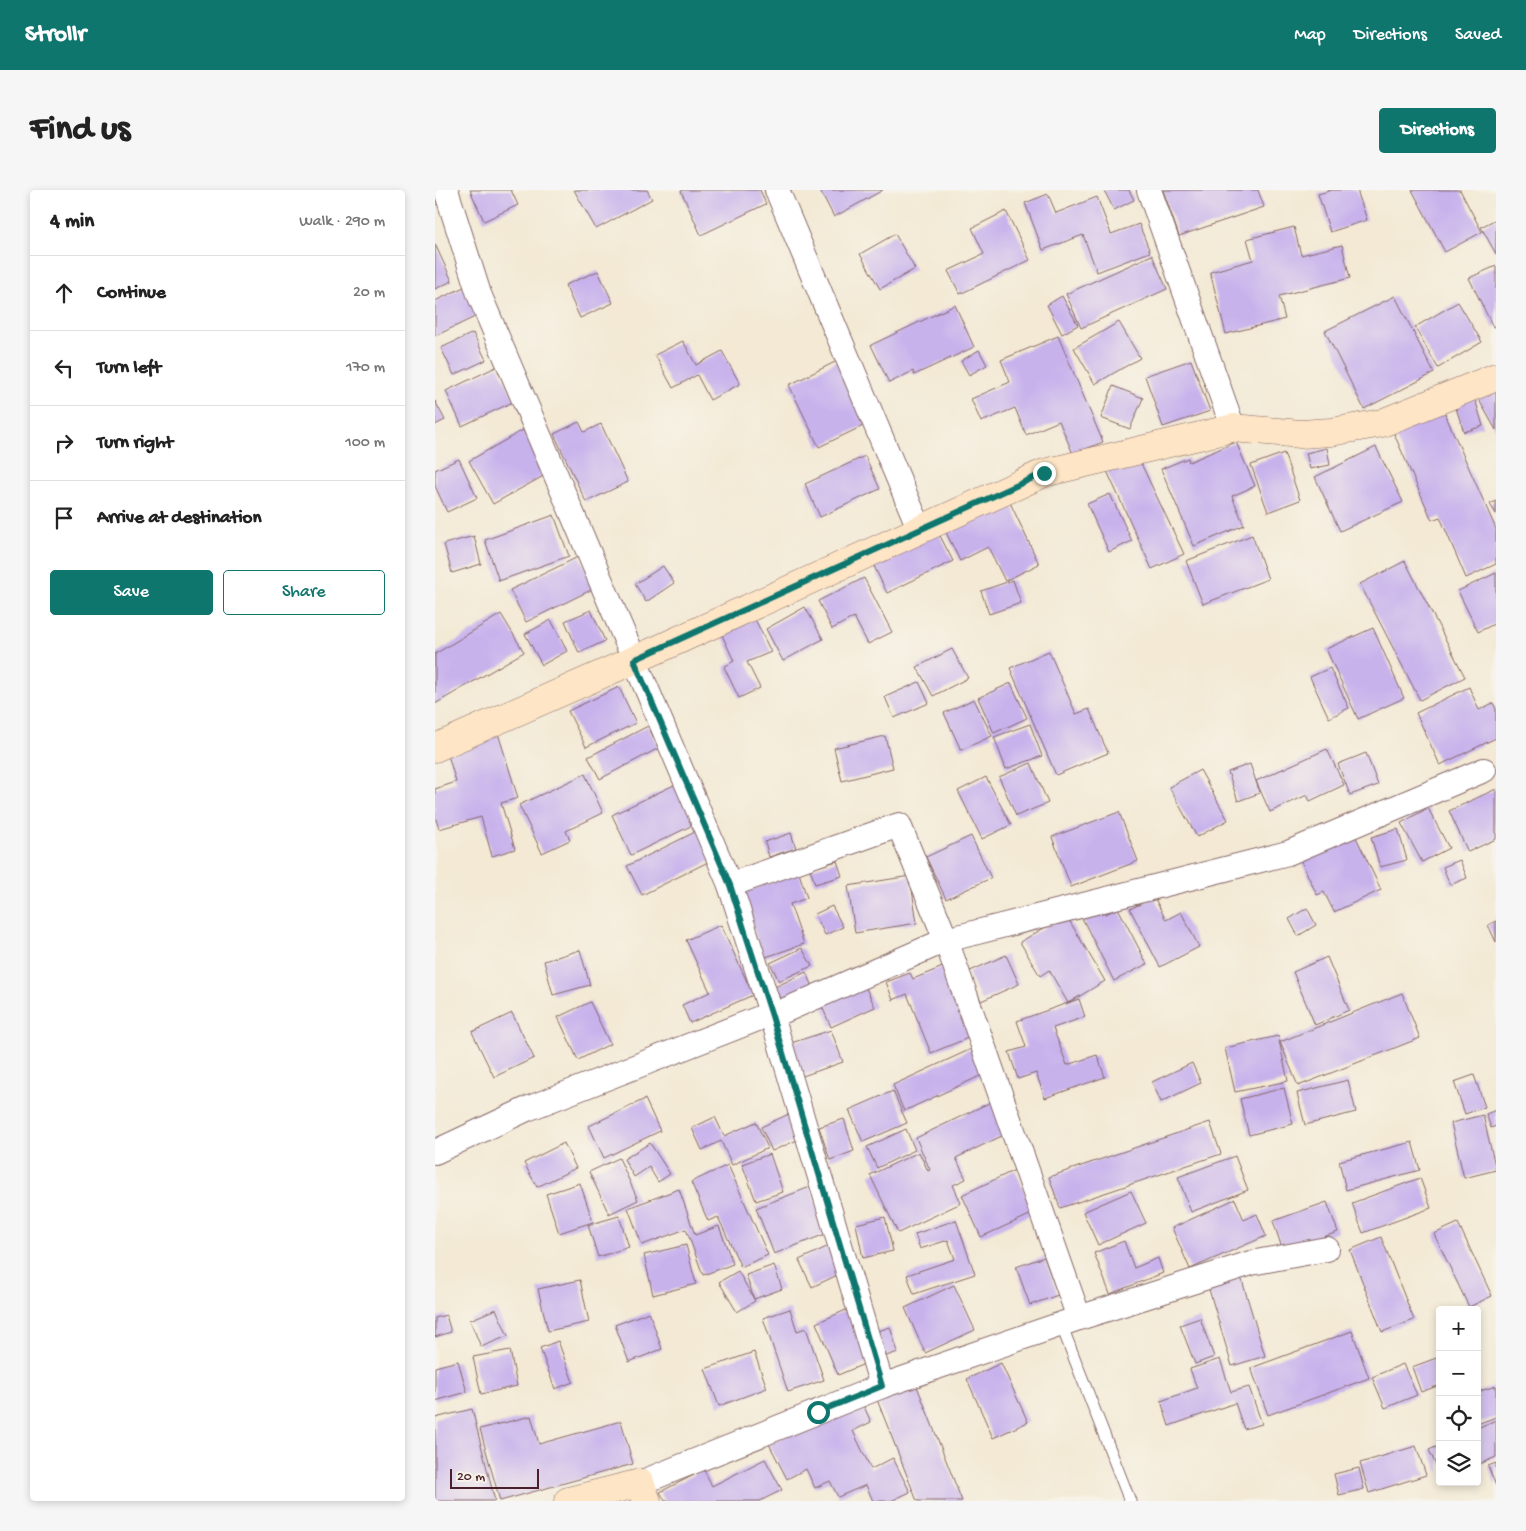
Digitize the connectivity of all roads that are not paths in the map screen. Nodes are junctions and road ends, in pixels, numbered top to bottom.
1 (446, 190) edge
2 (777, 190) edge
3 (1149, 190) edge
4 (1496, 377) edge
5 (1233, 428) junction
6 (920, 530) junction
7 (634, 660) junction
8 (435, 748) edge
9 (1484, 770) dead end
10 (730, 885) junction
11 (946, 940) junction
12 (772, 1016) junction
13 (435, 1152) edge
14 (1327, 1250) dead end
15 (1070, 1321) junction
16 (882, 1386) junction
17 (643, 1492) edge
18 (568, 1501) edge
19 (1130, 1501) edge

1 - 7 street
2 - 6 street
3 - 5 street
4 - 5 street
5 - 6 street
6 - 7 street
7 - 8 street
7 - 10 street
9 - 11 street
10 - 11 street
10 - 12 street
11 - 12 street
11 - 15 street
12 - 13 street
12 - 16 street
14 - 15 street
15 - 16 street
15 - 19 lane
16 - 17 street
17 - 18 street

